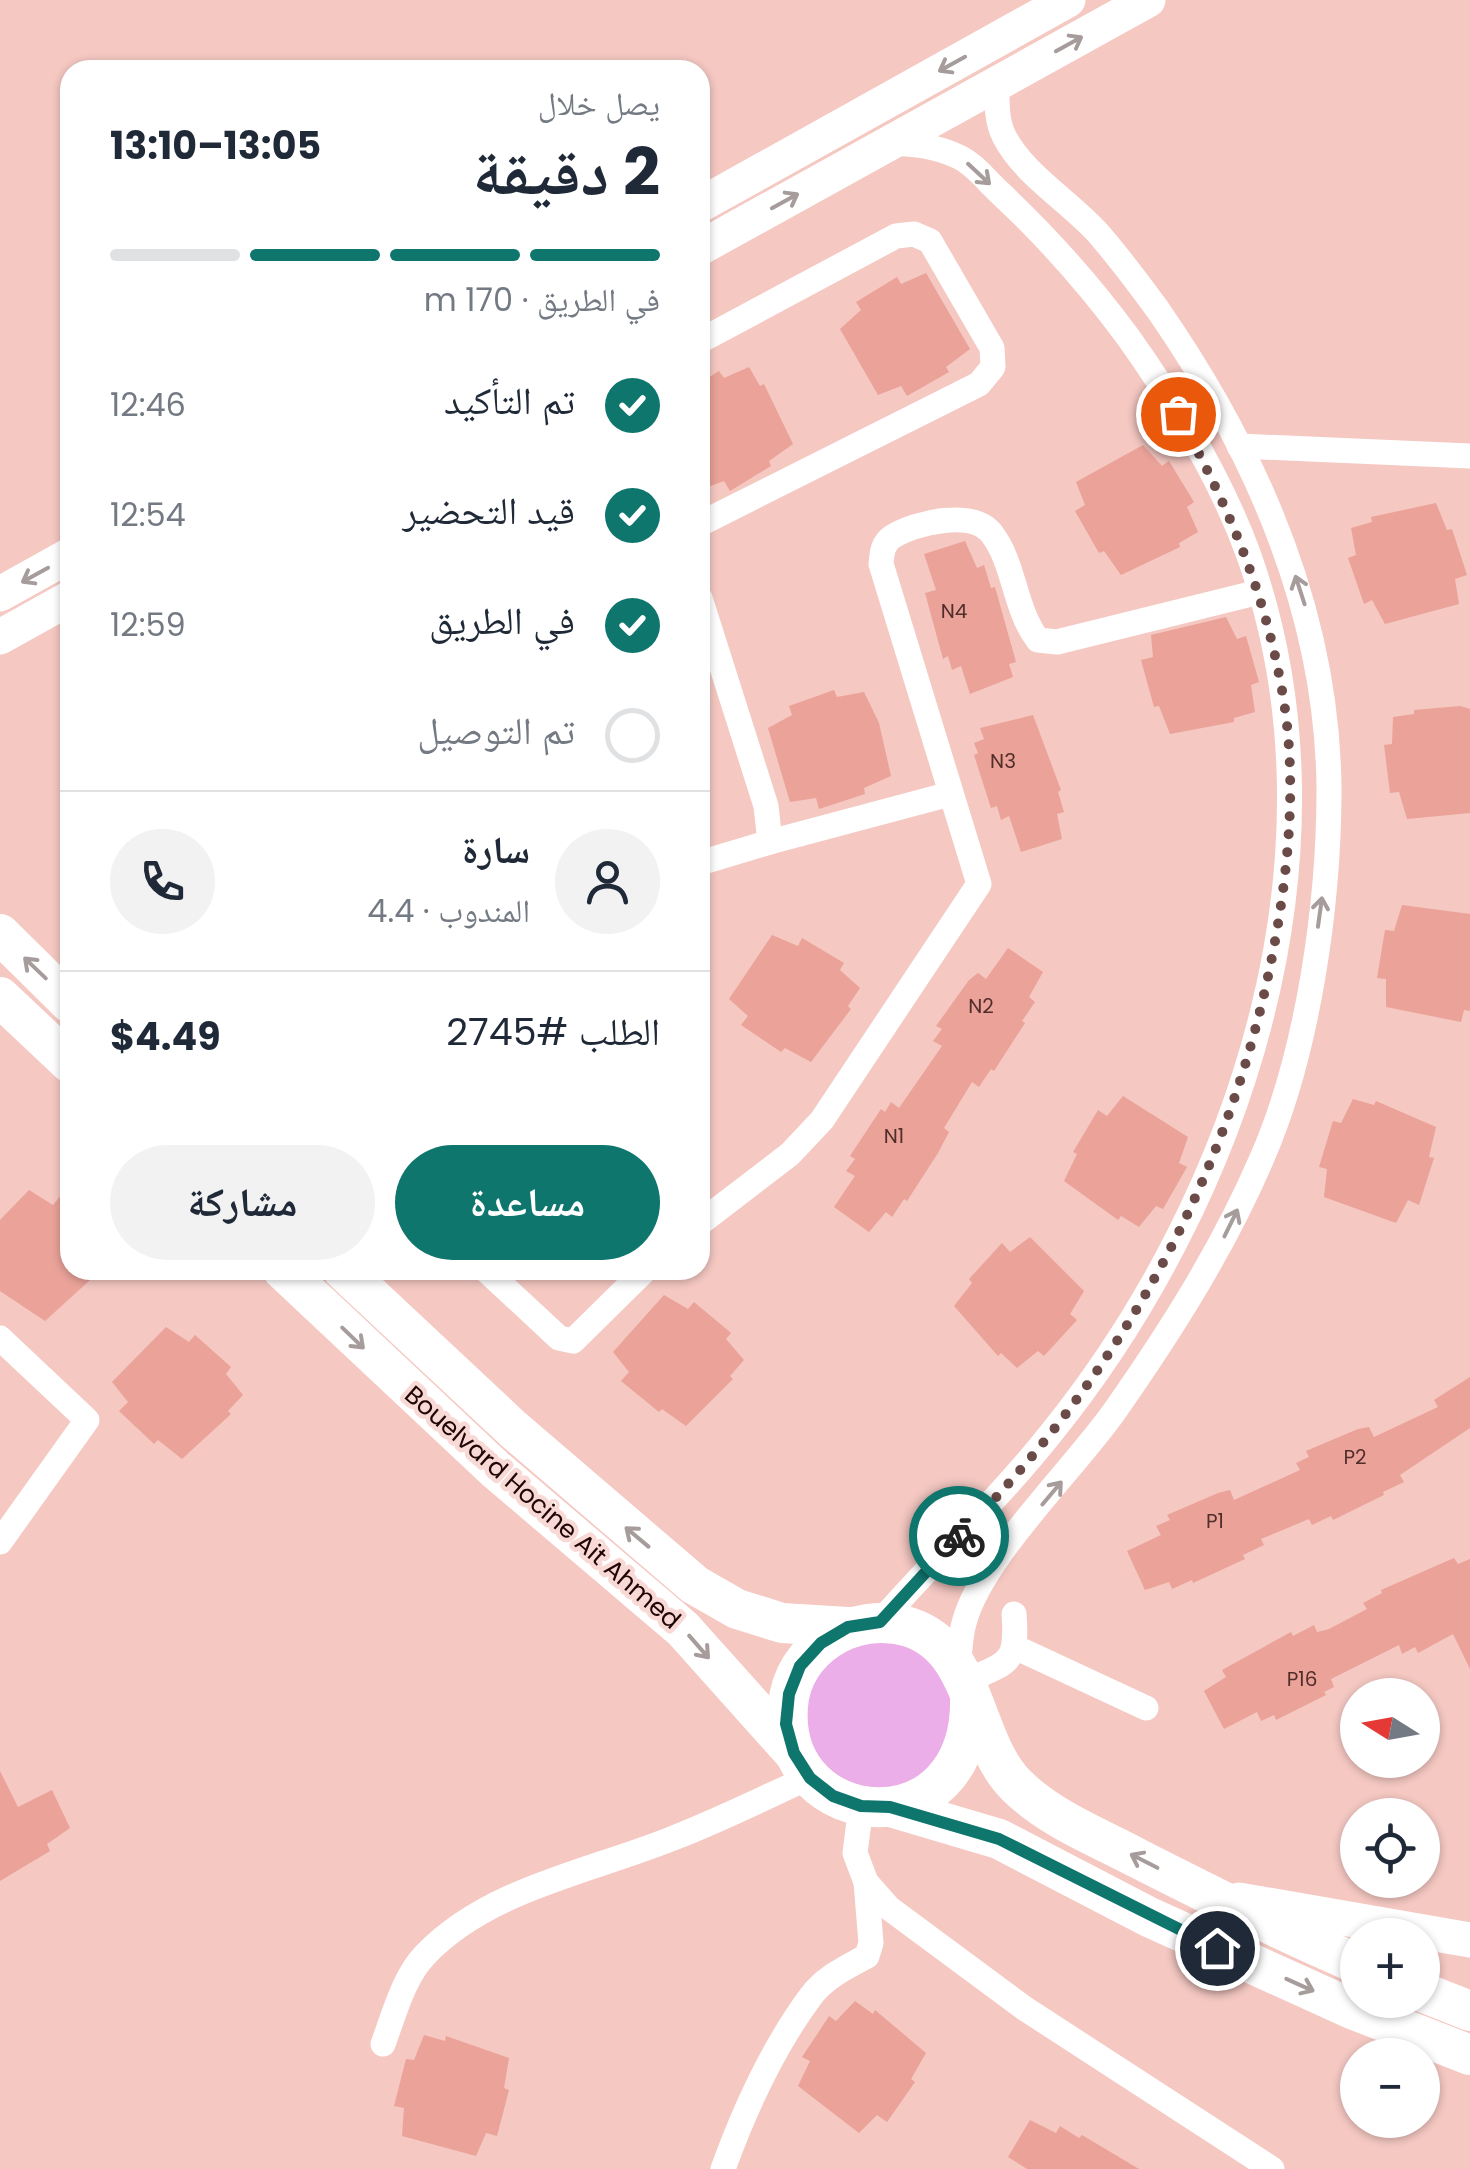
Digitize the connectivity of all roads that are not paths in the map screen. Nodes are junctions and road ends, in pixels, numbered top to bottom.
1 (1068, 0) edge
2 (1148, 0) edge
3 (997, 84) junction
4 (890, 143) junction
5 (710, 198) edge
6 (710, 242) edge
7 (710, 336) edge
8 (1239, 446) junction
9 (1470, 456) edge
10 (710, 519) edge
11 (60, 561) edge
12 (1259, 592) junction
13 (0, 594) edge
14 (60, 604) edge
15 (710, 629) edge
16 (0, 637) edge
17 (950, 794) junction
18 (770, 842) junction
19 (710, 860) edge
20 (0, 934) edge
21 (60, 992) edge
22 (0, 996) edge
23 (60, 1054) edge
24 (710, 1215) edge
25 (293, 1280) edge
26 (363, 1280) edge
27 (497, 1280) edge
28 (635, 1280) edge
29 (0, 1338) edge
30 (0, 1542) edge
31 (1014, 1614) dead end
32 (864, 1625) junction
33 (1016, 1648) junction
34 (964, 1682) junction
35 (1146, 1708) dead end
36 (802, 1765) junction
37 (876, 1807) junction
38 (866, 1882) junction
39 (1210, 1894) junction
40 (1470, 1940) edge
41 (1340, 1955) edge
42 (1440, 1999) edge
43 (1470, 2011) edge
44 (383, 2044) dead end
45 (1470, 2055) edge
46 (723, 2169) edge
47 (1272, 2169) edge

1 -> 5 street
3 -> 2 street
3 - 4 street
3 - 8 street
6 -> 4 street
4 -> 12 street
7 - 10 street
8 - 9 street
34 -> 8 street
11 -> 13 street
12 - 17 street
12 - 32 street
14 - 16 street
15 - 18 street
17 - 18 street
17 - 24 street
18 - 19 street
21 -> 20 main road
22 - 23 main road
25 -> 36 main road, Bouelvard Hocine Ait Ahmed
32 -> 26 main road
27 - 28 street
29 - 30 street
31 - 33 street
32 - 34 main road
32 - 36 main road
33 - 34 street
33 - 35 street
34 - 37 main road
39 -> 34 main road
36 - 37 main road
36 - 44 street
37 - 38 street
37 -> 45 main road
38 - 46 street
38 - 47 street
39 - 40 street
39 - 41 main road
42 - 43 main road

